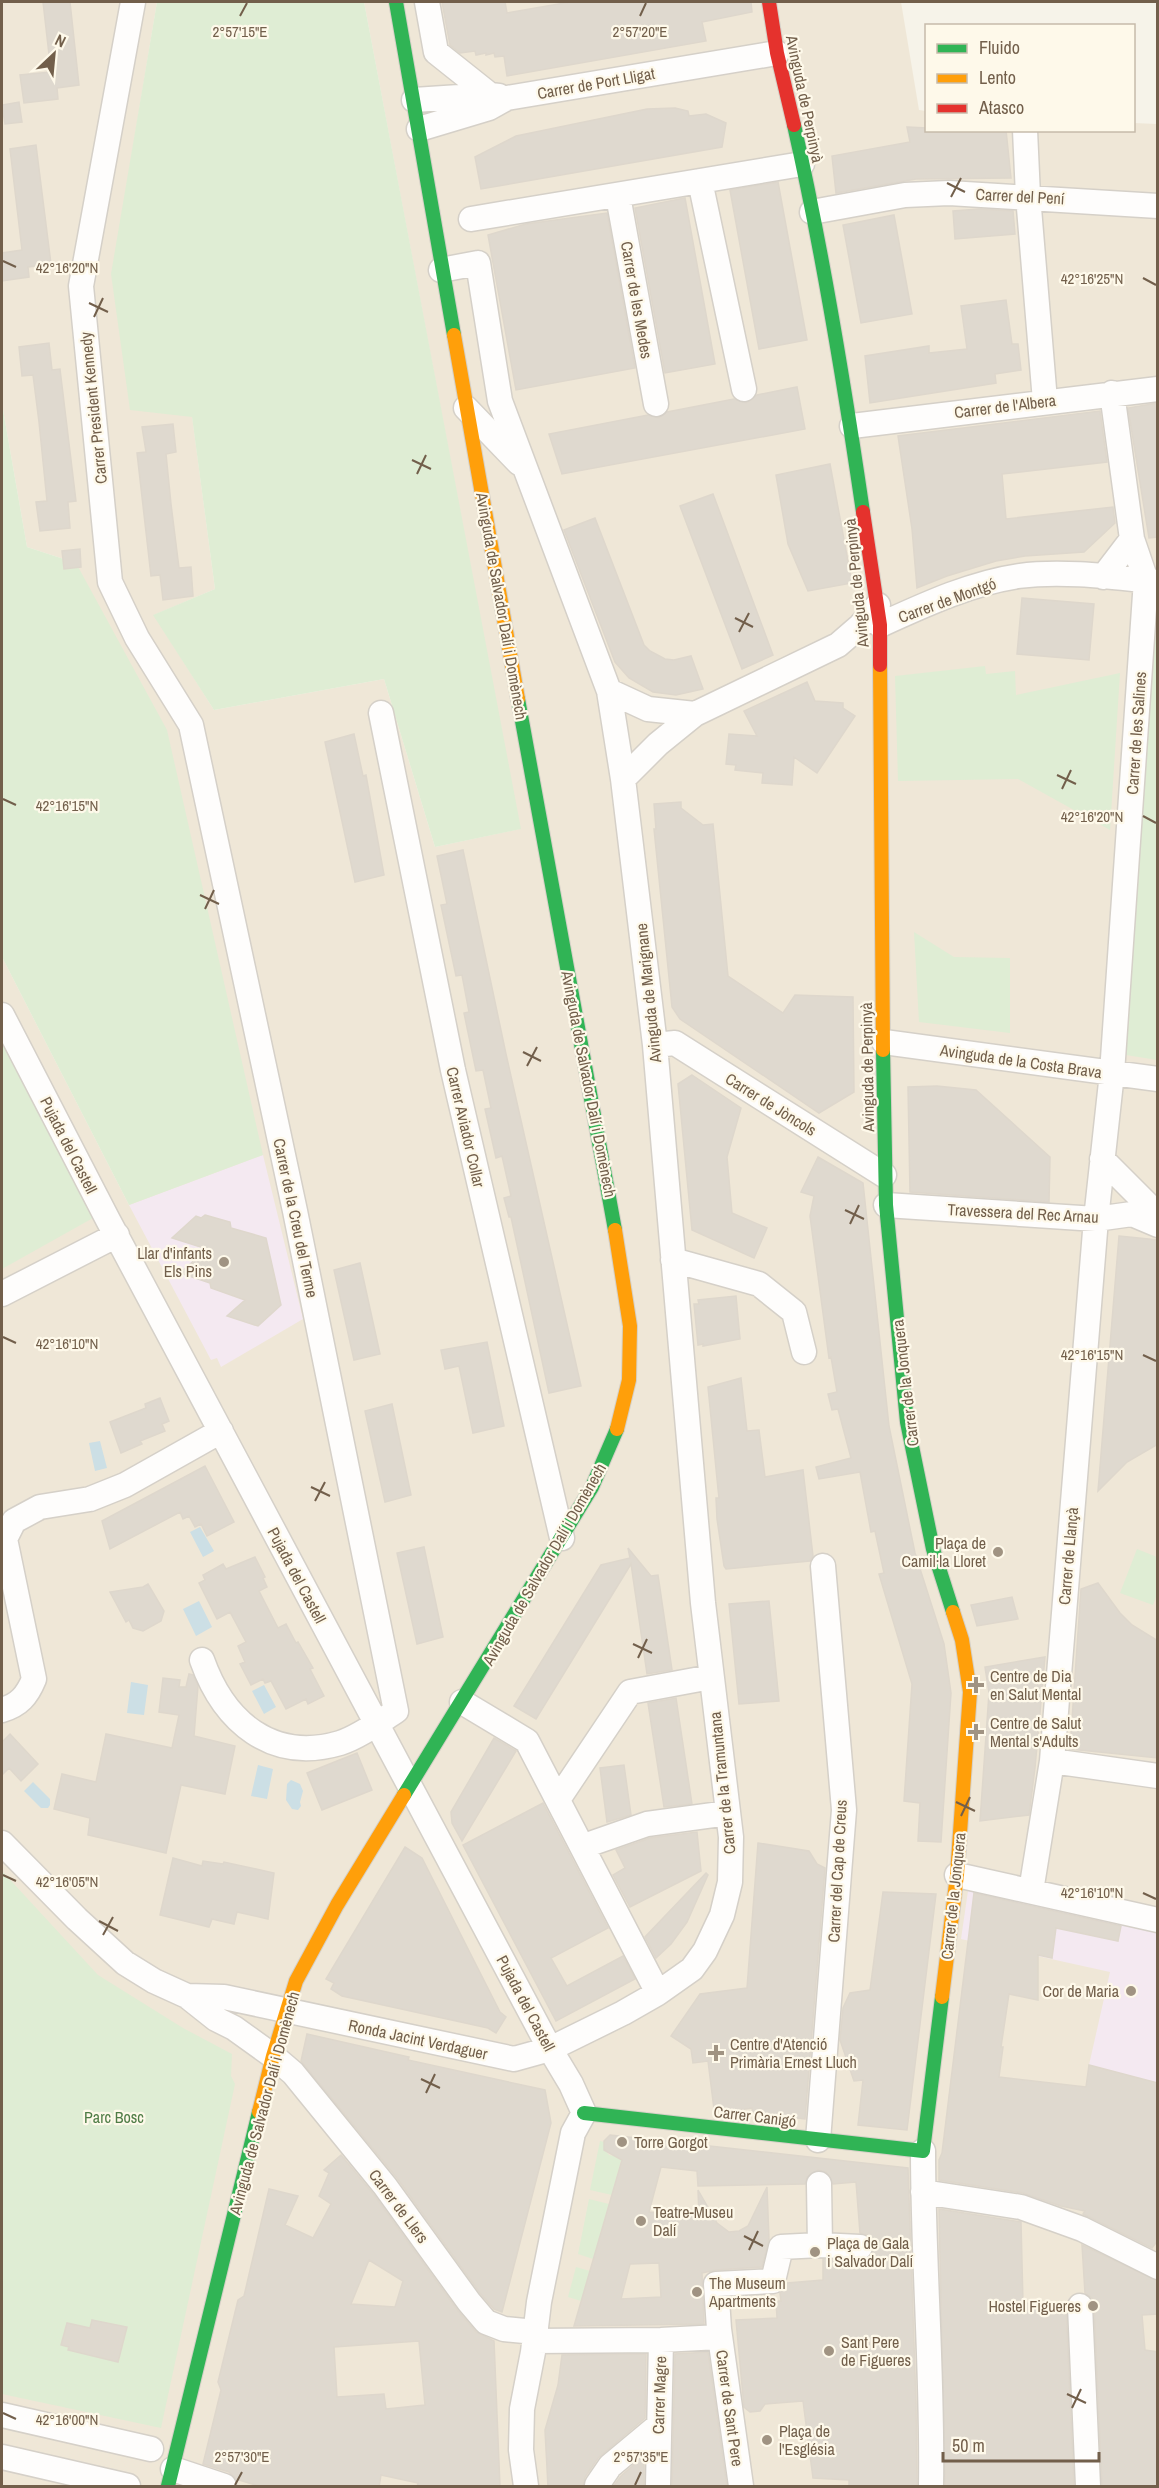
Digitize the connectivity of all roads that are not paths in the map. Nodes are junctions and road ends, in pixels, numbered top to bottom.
1 (133, 2) edge
2 (396, 2) edge
3 (427, 2) edge
4 (769, 2) edge
5 (777, 53) junction
6 (498, 96) junction
7 (414, 100) junction
8 (419, 129) junction
9 (1025, 132) edge
10 (802, 164) junction
11 (700, 181) junction
12 (618, 196) junction
13 (1028, 196) junction
14 (1158, 206) edge
15 (812, 212) junction
16 (471, 219) dead end
17 (441, 270) junction
18 (744, 389) dead end
19 (1158, 389) edge
20 (1112, 393) junction
21 (1045, 401) junction
22 (656, 404) dead end
23 (466, 408) junction
24 (852, 426) junction
25 (525, 469) junction
26 (1132, 539) junction
27 (1103, 577) junction
28 (1152, 581) edge
29 (879, 615) junction
30 (838, 645) junction
31 (880, 651) junction
32 (609, 691) junction
33 (648, 709) junction
34 (381, 713) dead end
35 (695, 714) junction
36 (191, 725) joint
37 (617, 741) junction
38 (623, 779) junction
39 (2, 1015) edge
40 (884, 1042) junction
41 (654, 1045) junction
42 (1112, 1073) junction
43 (1158, 1079) edge
44 (1102, 1159) junction
45 (884, 1175) junction
46 (886, 1205) junction
47 (1158, 1215) edge
48 (1096, 1220) junction
49 (1158, 1225) edge
50 (117, 1235) junction
51 (673, 1260) junction
52 (2, 1294) edge
53 (804, 1352) dead end
54 (221, 1431) junction
55 (697, 1534) joint
56 (562, 1538) junction
57 (824, 1566) dead end
58 (202, 1660) dead end
59 (711, 1677) junction
60 (462, 1702) junction
61 (2, 1710) edge
62 (376, 1724) junction
63 (1052, 1761) junction
64 (1158, 1776) edge
65 (411, 1787) junction
66 (559, 1798) junction
67 (728, 1813) junction
68 (2, 1843) edge
69 (584, 1846) junction
70 (957, 1875) junction
71 (1031, 1891) junction
72 (1158, 1920) edge
73 (658, 1993) junction
74 (187, 1996) junction
75 (286, 2011) junction
76 (234, 2028) junction
77 (550, 2049) junction
78 (273, 2056) junction
79 (514, 2059) junction
80 (579, 2123) junction
81 (818, 2140) junction
82 (923, 2151) junction
83 (819, 2184) dead end
84 (923, 2192) junction
85 (820, 2246) junction
86 (860, 2247) dead end
87 (1156, 2262) edge
88 (1080, 2306) dead end
89 (719, 2333) junction
90 (535, 2337) junction
91 (661, 2340) junction
92 (2, 2415) edge
93 (658, 2426) junction
94 (151, 2449) dead end
95 (2, 2457) edge
96 (171, 2478) edge
97 (597, 2485) dead end
98 (128, 2487) edge
99 (224, 2487) edge
100 (526, 2487) edge
101 (658, 2487) edge
102 (741, 2487) edge
103 (931, 2487) edge
104 (1088, 2487) edge

1 - 36 street, Carrer President Kennedy
2 - 7 main road, Avinguda de Salvador Dalí i Domènech
3 - 6 street
4 - 5 main road, Avinguda de Perpinyà
5 - 6 street, Carrer de Port Lligat
5 - 10 main road, Avinguda de Perpinyà
6 - 7 street
6 - 8 street, Carrer de Port Lligat
7 - 8 main road, Avinguda de Salvador Dalí i Domènech
8 - 17 main road, Avinguda de Salvador Dalí i Domènech
9 - 13 street
10 - 11 street
10 - 15 main road, Avinguda de Perpinyà
11 - 12 street
11 - 18 street
12 - 16 street
12 - 22 street, Carrer de les Medes
13 - 14 street, Carrer del Pení
13 - 15 street, Carrer del Pení
13 - 21 street
15 - 24 main road, Avinguda de Perpinyà
17 - 23 main road, Avinguda de Salvador Dalí i Domènech
17 - 25 street, Avinguda de Marignane
19 - 20 street, Carrer de l'Albera
20 - 21 street, Carrer de l'Albera
20 - 26 street, Carrer de les Salines
21 - 24 street, Carrer de l'Albera
23 - 25 street, Avinguda de Marignane
23 - 56 main road, Avinguda de Salvador Dalí i Domènech
24 - 29 main road, Avinguda de Perpinyà
25 - 32 street, Avinguda de Marignane
26 - 27 street
26 - 28 street, Carrer de les Salines
27 - 28 street, Carrer de Montgó
27 - 29 street, Carrer de Montgó
28 - 42 street, Carrer de les Salines
29 - 30 street, Carrer de Montgó
29 - 31 main road, Avinguda de Perpinyà
30 - 31 street
30 - 35 street, Carrer de Montgó
31 - 40 main road, Avinguda de Perpinyà
32 - 33 street
32 - 37 street, Avinguda de Marignane
33 - 35 street
33 - 37 street
34 - 56 street, Carrer Aviador Collar
35 - 38 street, Carrer de Montgó
36 - 62 street, Carrer de la Creu del Terme
37 - 38 street, Avinguda de Marignane
38 - 41 street, Avinguda de Marignane
39 - 50 street, Pujada del Castell
40 - 42 street, Avinguda de la Costa Brava
40 - 45 main road, Avinguda de Perpinyà
41 - 45 street, Carrer de Jòncols
41 - 51 street, Avinguda de Marignane
42 - 43 street, Avinguda de la Costa Brava
42 - 44 street, Carrer de les Salines
44 - 47 street
44 - 48 street, Carrer de les Salines
45 - 46 main road, Avinguda de Perpinyà
46 - 48 street, Travessera del Rec Arnau
46 - 70 main road, Carrer de la Jonquera
48 - 49 street, Travessera del Rec Arnau
48 - 63 street, Carrer de Llançà
50 - 52 street
50 - 54 street, Pujada del Castell
51 - 53 street
51 - 55 street, Avinguda de Marignane
54 - 61 street
54 - 62 street, Pujada del Castell
55 - 59 street, Carrer de la Tramuntana
56 - 60 main road, Avinguda de Salvador Dalí i Domènech
57 - 81 street, Carrer del Cap de Creus
58 - 62 street
59 - 66 street
59 - 67 street, Carrer de la Tramuntana
60 - 65 main road, Avinguda de Salvador Dalí i Domènech
60 - 66 street
62 - 65 street, Pujada del Castell
63 - 64 street
63 - 71 street, Carrer de Llançà
65 - 75 main road, Avinguda de Salvador Dalí i Domènech
65 - 77 street, Pujada del Castell
66 - 69 street
67 - 69 street
67 - 73 street, Carrer de la Tramuntana
68 - 74 street
69 - 73 street
70 - 71 street
70 - 82 main road, Carrer de la Jonquera
71 - 72 street
73 - 77 street, Carrer de la Tramuntana
74 - 75 street, Ronda Jacint Verdaguer
74 - 76 street, Carrer de Llers
75 - 76 street
75 - 78 main road, Avinguda de Salvador Dalí i Domènech
75 - 79 street, Ronda Jacint Verdaguer
76 - 78 street, Carrer de Llers
77 - 79 street, Ronda Jacint Verdaguer
77 - 80 street, Pujada del Castell
78 - 90 street, Carrer de Llers
78 - 96 main road, Avinguda de Salvador Dalí i Domènech
79 - 80 street, Pujada del Castell
80 - 81 main road, Carrer Canigó
80 - 90 street, Pujada del Castell
81 - 82 main road, Carrer Canigó
82 - 84 street, Carrer de la Jonquera
83 - 85 street
84 - 87 street
84 - 103 street, Carrer de la Jonquera
85 - 86 street
85 - 89 street, Carrer de Sant Pere
88 - 104 street
89 - 91 street, Carrer de Llers
89 - 102 street, Carrer de Sant Pere
90 - 91 street, Carrer de Llers
90 - 100 street, Pujada del Castell
91 - 93 street, Carrer Magre
92 - 94 street
93 - 97 street
93 - 101 street, Carrer Magre
95 - 98 street
96 - 99 street

